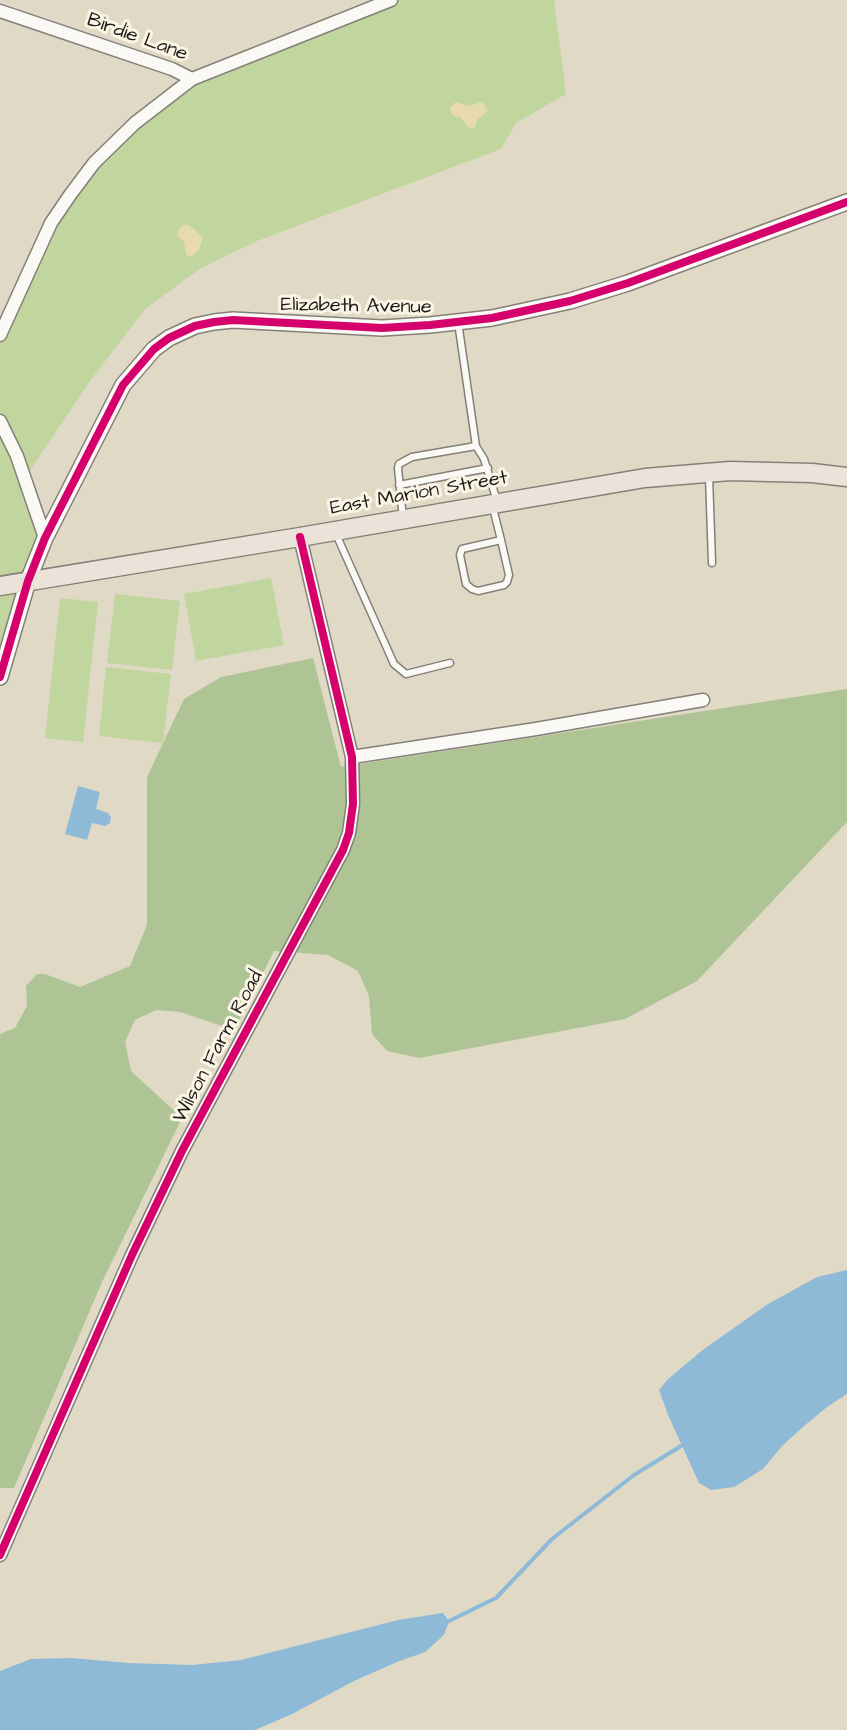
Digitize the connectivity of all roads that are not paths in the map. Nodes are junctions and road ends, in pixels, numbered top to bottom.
1 (390, 0) edge
2 (0, 11) edge
3 (192, 79) junction
4 (847, 202) edge
5 (458, 322) junction
6 (0, 335) edge
7 (0, 422) edge
8 (476, 446) junction
9 (488, 468) junction
10 (709, 472) junction
11 (847, 477) edge
12 (399, 485) junction
13 (495, 504) junction
14 (403, 519) junction
15 (335, 531) junction
16 (300, 537) junction
17 (45, 538) junction
18 (501, 540) junction
19 (712, 563) dead end
20 (28, 581) junction
21 (0, 586) edge
22 (450, 663) dead end
23 (0, 677) edge
24 (703, 700) dead end
25 (352, 757) junction
26 (0, 1556) edge

1 - 3 street
2 - 3 street, Birdie Lane
3 - 6 street
4 - 5 street, Elizabeth Avenue
5 - 8 lane
5 - 17 street, Elizabeth Avenue
7 - 17 street
8 - 9 lane
8 - 12 lane
9 - 12 lane
9 - 13 lane
10 - 11 main road, East Marion Street
10 - 13 main road, East Marion Street
10 - 19 lane
12 - 14 lane
13 - 14 main road, East Marion Street
13 - 18 lane
14 - 15 main road, East Marion Street
15 - 16 main road, East Marion Street
15 - 22 lane
16 - 20 main road, East Marion Street
16 - 25 street, Wilson Farm Road
17 - 20 street, Elizabeth Avenue
18 - 18 lane
20 - 21 main road, East Marion Street
20 - 23 street, Elizabeth Avenue
24 - 25 street
25 - 26 street, Wilson Farm Road

